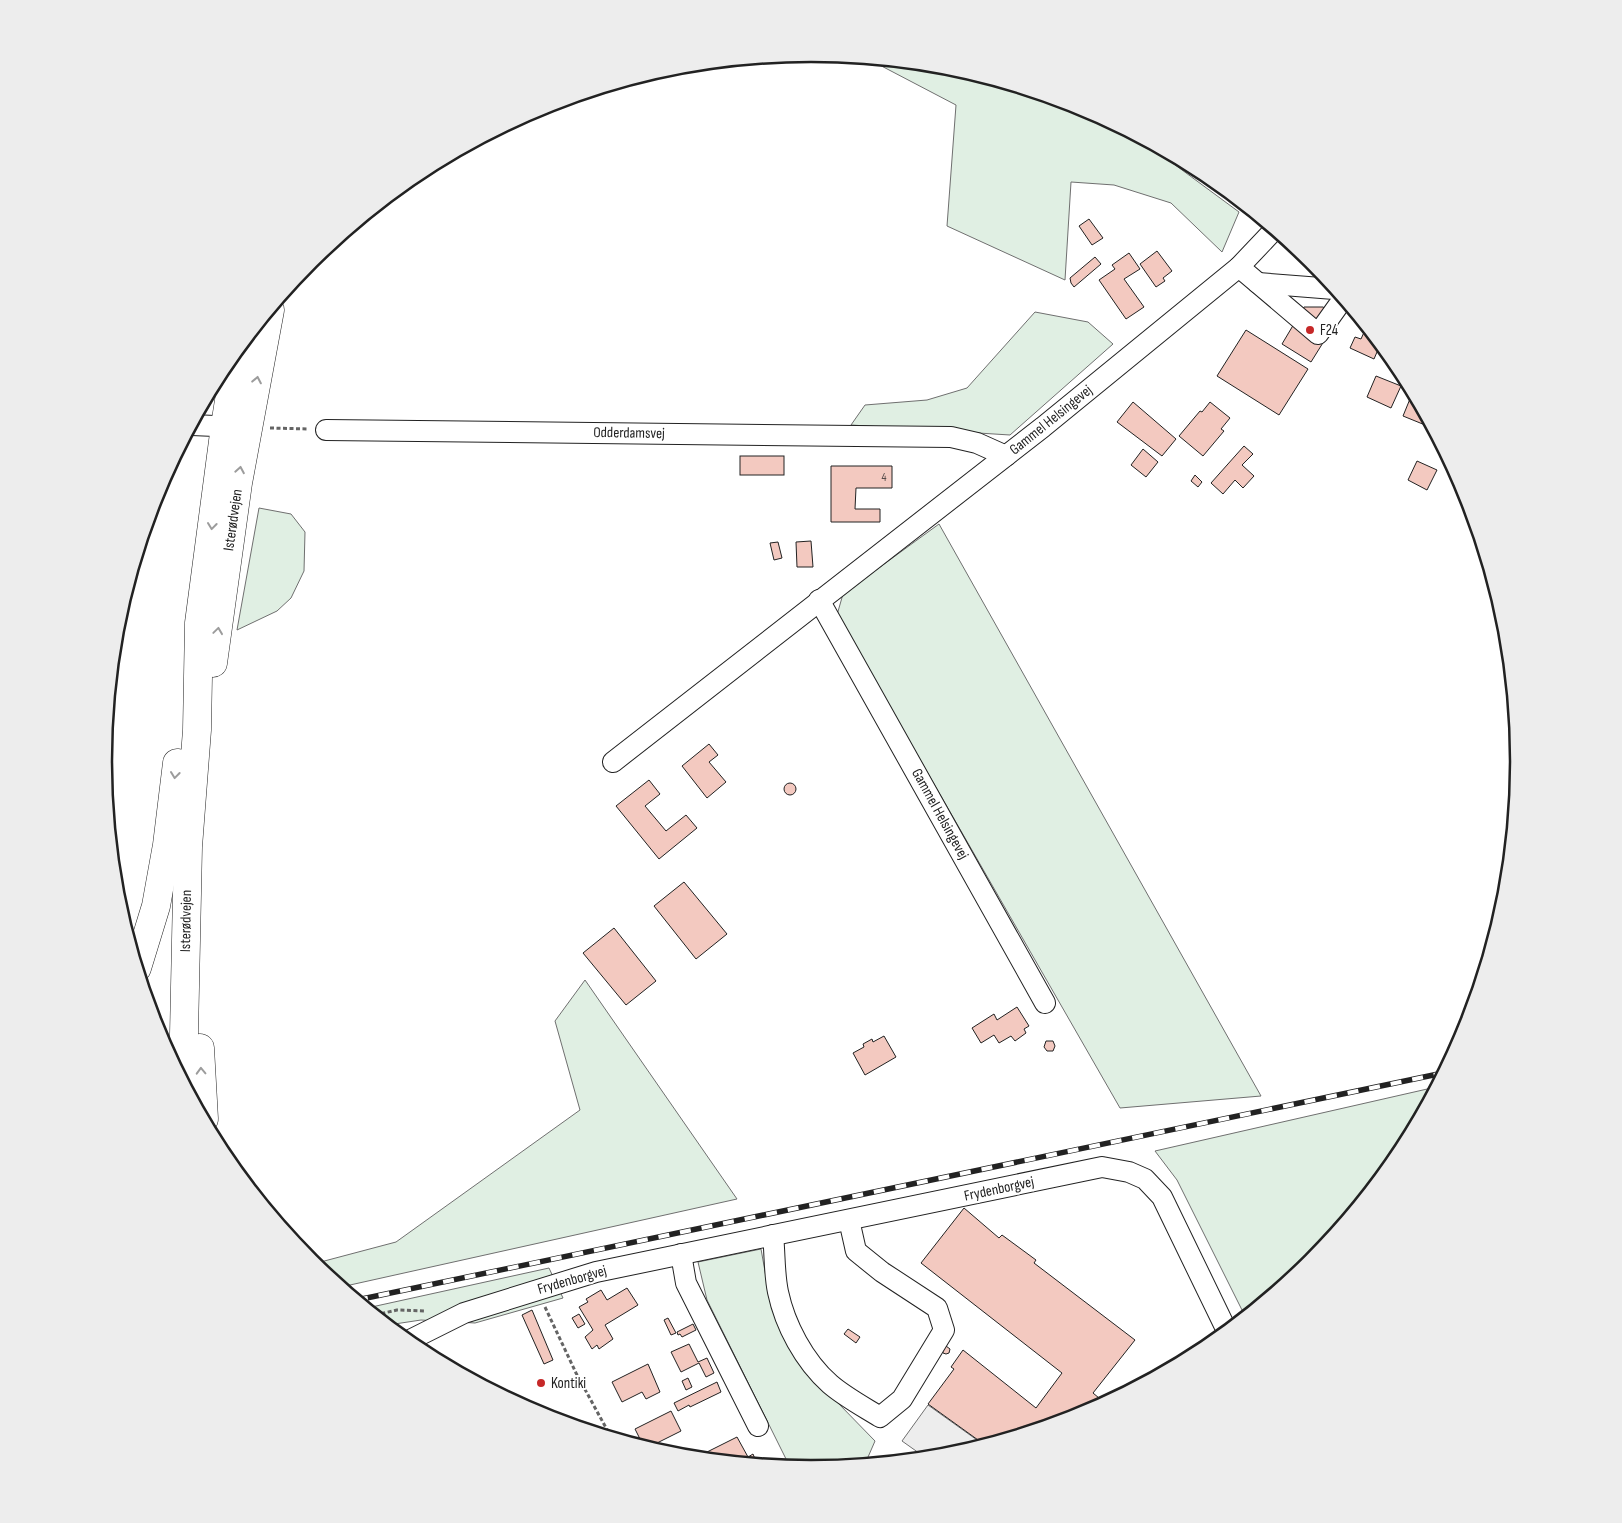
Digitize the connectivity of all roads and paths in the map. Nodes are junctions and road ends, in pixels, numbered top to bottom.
1 (1270, 234) edge
2 (1239, 267) junction
3 (1258, 283) junction
4 (1325, 288) edge
5 (1339, 304) edge
6 (266, 324) edge
7 (238, 362) edge
8 (199, 425) edge
9 (236, 427) junction
10 (326, 430) joint
11 (1006, 456) junction
12 (819, 600) junction
13 (199, 623) junction
14 (197, 730) junction
15 (613, 762) dead end
16 (186, 937) junction
17 (141, 958) edge
18 (1045, 1003) dead end
19 (183, 1069) edge
20 (203, 1106) edge
21 (849, 1220) junction
22 (773, 1235) junction
23 (681, 1254) junction
24 (539, 1290) junction
25 (432, 1311) dead end
26 (382, 1313) edge
27 (1224, 1325) edge
28 (414, 1337) edge
29 (758, 1426) dead end
30 (607, 1430) edge

1 - 2 street, Gammel Helsingevej
2 - 3 street
2 - 11 street, Gammel Helsingevej
3 - 4 street
3 - 5 street
9 -> 6 highway, Isterødvejen
7 - 9 highway, Isterødvejen
8 - 9 street
9 - 10 path
9 -> 13 highway, Isterødvejen
14 -> 9 highway, Isterødvejen
10 - 11 street, Odderdamsvej
11 - 12 street, Gammel Helsingevej
12 - 15 street, Gammel Helsingevej
12 - 18 street, Gammel Helsingevej
13 - 14 highway, Isterødvejen
13 -> 17 highway
14 - 16 highway, Isterødvejen
16 - 19 highway, Isterødvejen
20 -> 16 highway
21 - 22 street, Frydenborgvej
21 - 22 street
21 - 27 street, Frydenborgvej
22 - 23 street, Frydenborgvej
23 - 24 street, Frydenborgvej
23 - 29 street
24 - 28 street, Frydenborgvej
24 - 30 path
25 - 26 path

